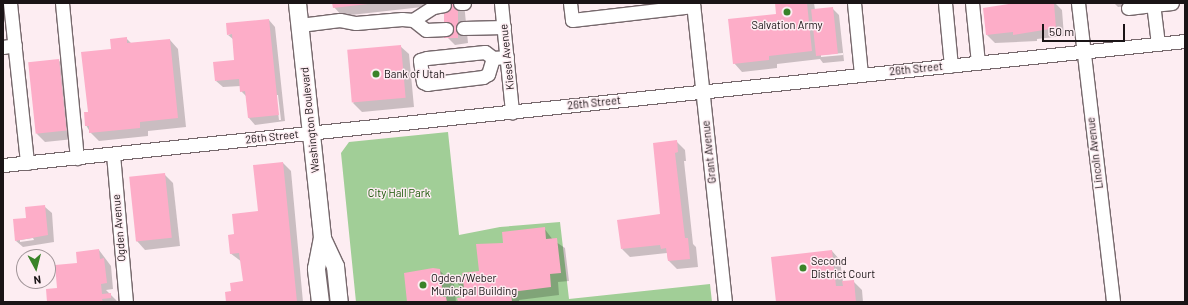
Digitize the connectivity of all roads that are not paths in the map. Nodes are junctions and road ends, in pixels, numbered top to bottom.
1 (10, 3) edge
2 (62, 3) edge
3 (297, 3) edge
4 (460, 3) edge
5 (464, 3) edge
6 (501, 3) edge
7 (570, 3) edge
8 (854, 3) edge
9 (945, 3) edge
10 (972, 3) edge
11 (1078, 3) edge
12 (1172, 3) edge
13 (693, 4) edge
14 (444, 5) dead end
15 (1153, 5) junction
16 (1128, 8) dead end
17 (413, 20) junction
18 (300, 25) junction
19 (504, 27) junction
20 (463, 28) dead end
21 (446, 29) dead end
22 (1185, 41) edge
23 (1158, 44) junction
24 (9, 46) edge
25 (1084, 52) junction
26 (507, 57) junction
27 (493, 58) junction
28 (978, 63) junction
29 (951, 66) junction
30 (861, 75) junction
31 (703, 92) junction
32 (512, 112) junction
33 (312, 133) junction
34 (113, 154) junction
35 (77, 158) junction
36 (28, 163) junction
37 (3, 165) edge
38 (322, 238) junction
39 (126, 302) edge
40 (320, 302) edge
41 (339, 302) edge
42 (725, 302) edge
43 (1113, 302) edge

1 - 24 street
2 - 35 street
3 - 18 main road, Washington Boulevard
4 - 5 street
6 - 19 street, Kiesel Avenue
7 - 13 street
8 - 30 street
9 - 29 street
10 - 28 street
11 - 25 street, Lincoln Avenue
12 - 15 street
13 - 31 street, Grant Avenue
14 - 17 street
15 - 16 street
15 - 23 street
17 - 18 street
17 - 21 street
18 - 33 main road, Washington Boulevard
19 - 20 street
19 - 26 street, Kiesel Avenue
22 - 23 street, 26th Street
23 - 25 street, 26th Street
24 - 36 street
25 - 28 street, 26th Street
25 - 43 street, Lincoln Avenue
26 - 27 street
26 - 32 street, Kiesel Avenue
27 - 27 street
28 - 29 street, 26th Street
29 - 30 street, 26th Street
30 - 31 street, 26th Street
31 - 32 street, 26th Street
31 - 42 street, Grant Avenue
32 - 33 street, 26th Street
33 - 34 street, 26th Street
33 - 38 main road, Washington Boulevard
34 - 35 street, 26th Street
34 - 39 street, Ogden Avenue
35 - 36 street, 26th Street
36 - 37 street, 26th Street
38 - 40 main road, Washington Boulevard
38 - 41 main road, Washington Boulevard

